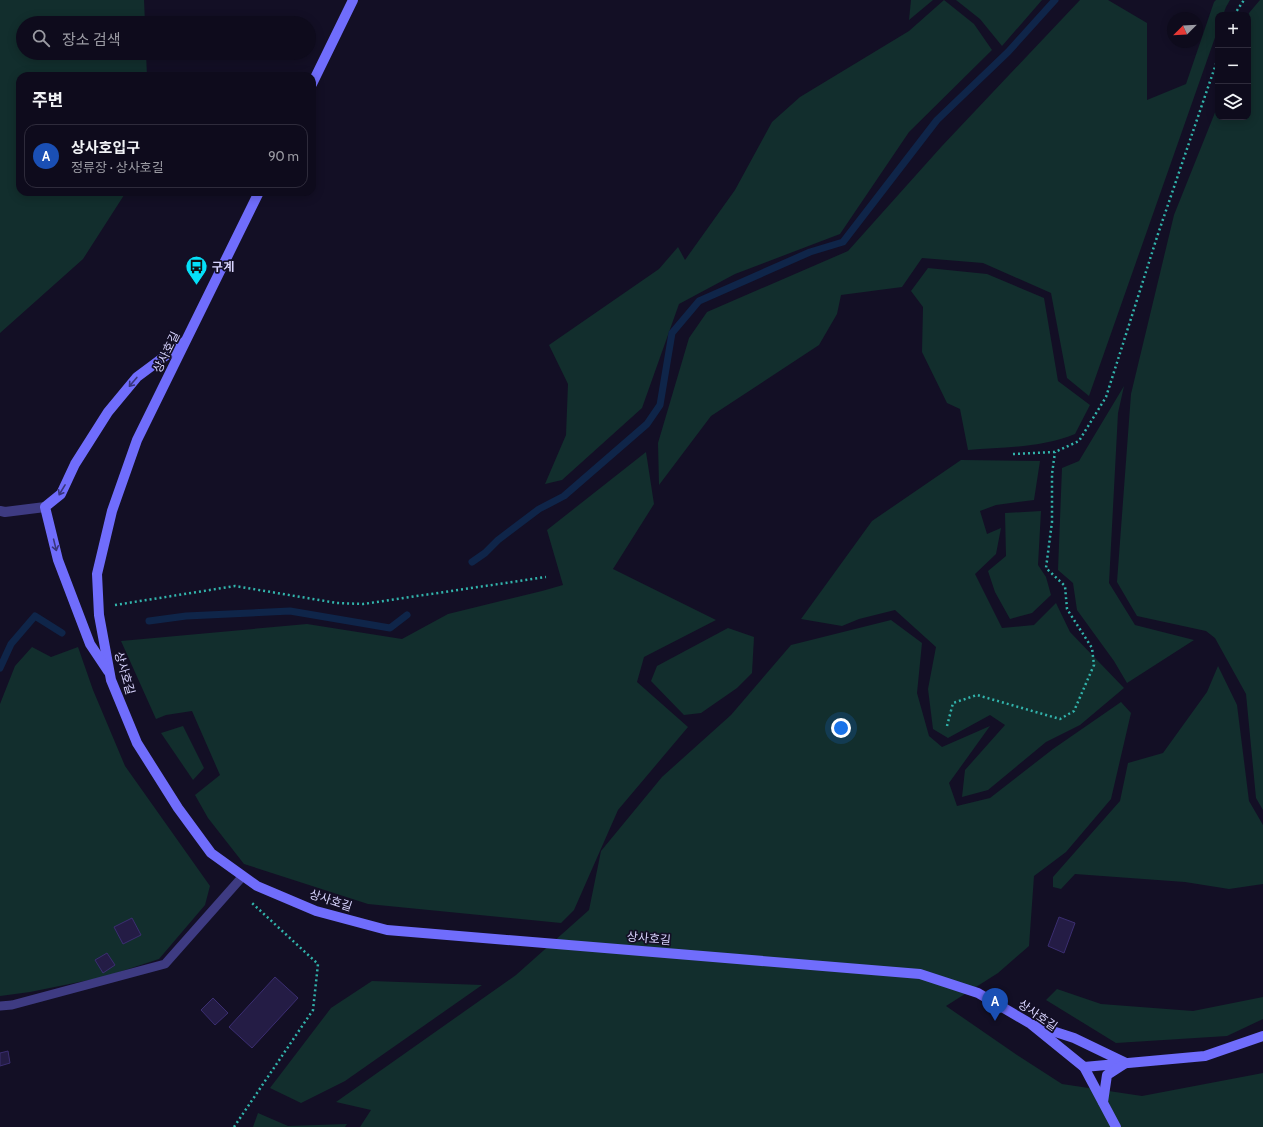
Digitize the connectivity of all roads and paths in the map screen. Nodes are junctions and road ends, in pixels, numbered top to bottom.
1 (353, 0) edge
2 (1244, 0) edge
3 (1236, 12) edge
4 (1215, 67) edge
5 (316, 76) edge
6 (257, 196) edge
7 (186, 341) junction
8 (1055, 452) junction
9 (1013, 454) dead end
10 (45, 507) junction
11 (0, 511) edge
12 (546, 577) dead end
13 (98, 607) junction
14 (110, 674) junction
15 (947, 726) dead end
16 (243, 876) junction
17 (233, 886) junction
18 (0, 1006) edge
19 (1032, 1024) junction
20 (1263, 1036) edge
21 (1126, 1063) junction
22 (1084, 1066) junction
23 (1103, 1102) junction
24 (234, 1127) edge
25 (1116, 1127) edge

1 - 5 street
2 - 3 path
4 - 8 path
6 - 7 street, 상사호길
7 -> 10 street
7 - 13 street, 상사호길
8 - 9 path
8 - 15 path
10 - 11 street
10 -> 14 street
12 - 13 path
13 - 14 street, 상사호길
14 - 16 street, 상사호길
16 - 17 lane
16 - 19 street, 상사호길
17 - 18 lane
17 - 24 path
19 - 21 street
19 - 22 street, 상사호길
20 - 21 street
21 - 22 street
21 - 23 street
22 - 23 street, 상사호길
23 - 25 street, 상사호길

